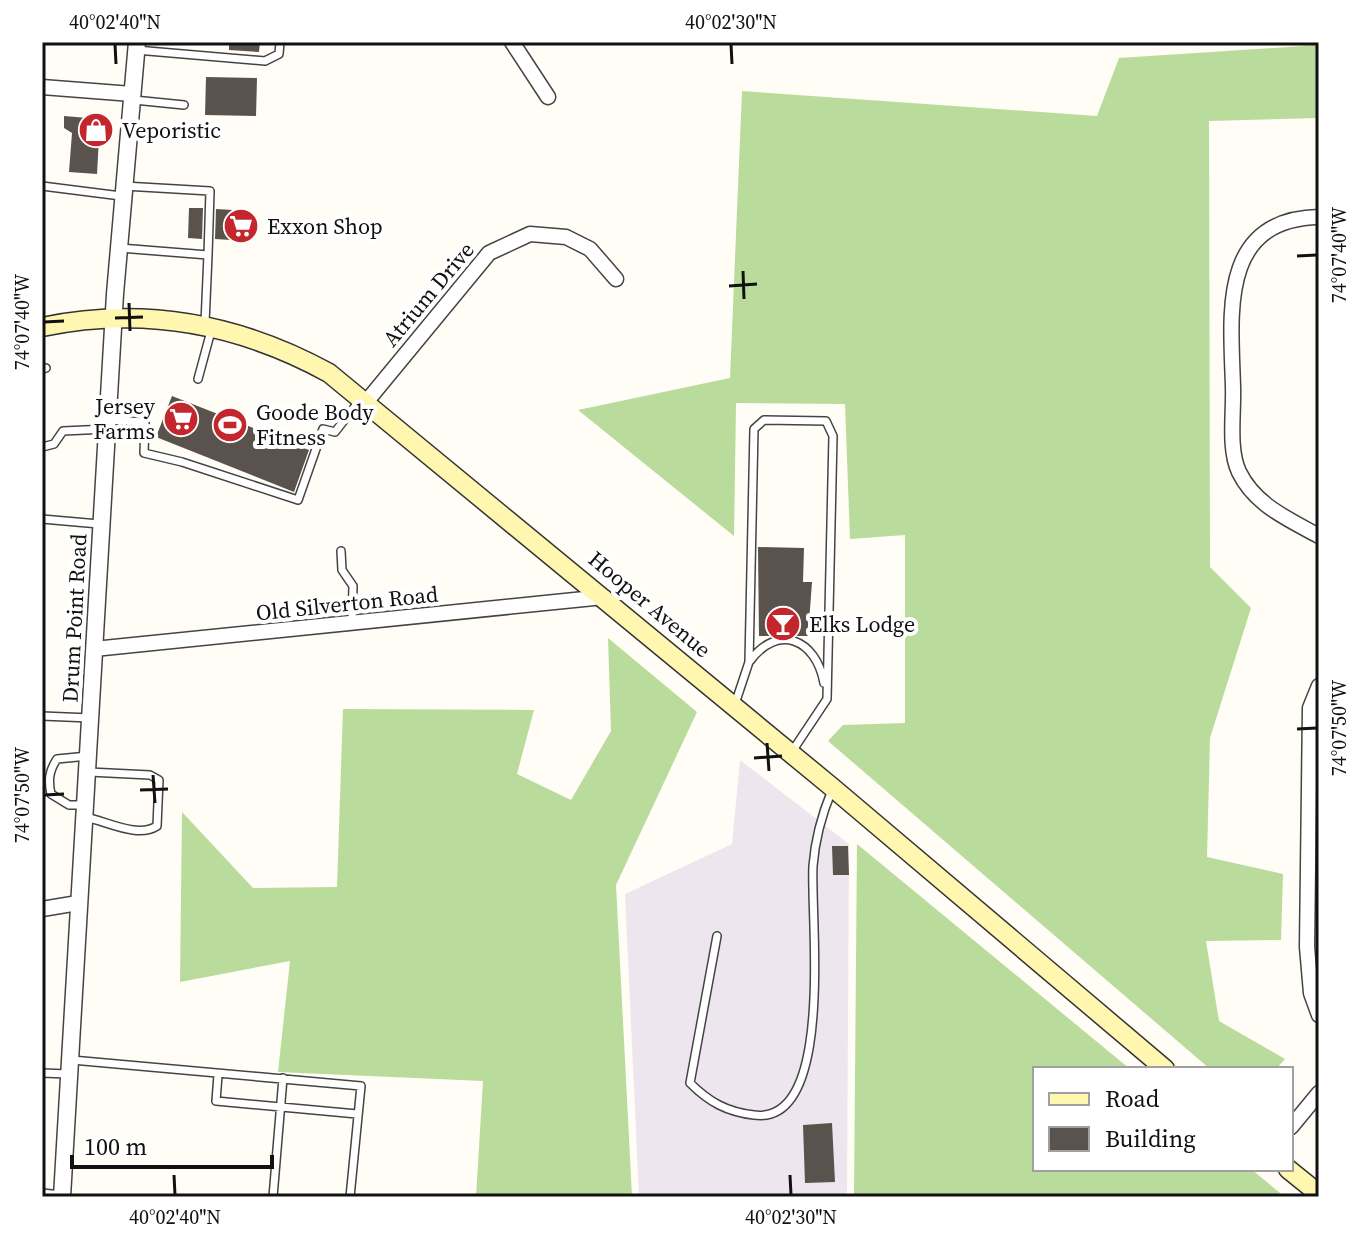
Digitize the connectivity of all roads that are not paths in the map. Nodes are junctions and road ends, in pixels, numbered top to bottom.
1 (280, 42) edge
2 (512, 42) edge
3 (136, 46) edge
4 (42, 87) edge
5 (132, 97) junction
6 (548, 97) dead end
7 (184, 105) dead end
8 (45, 186) edge
9 (124, 192) junction
10 (1319, 217) edge
11 (119, 248) junction
12 (208, 255) junction
13 (616, 279) dead end
14 (114, 316) junction
15 (209, 324) junction
16 (42, 327) edge
17 (198, 379) dead end
18 (364, 400) junction
19 (107, 424) junction
20 (42, 447) edge
21 (42, 519) edge
22 (102, 524) junction
23 (1319, 536) edge
24 (341, 551) dead end
25 (604, 597) junction
26 (352, 625) junction
27 (94, 649) junction
28 (749, 662) junction
29 (1319, 686) edge
30 (827, 699) junction
31 (735, 706) junction
32 (42, 716) edge
33 (90, 718) junction
34 (791, 753) junction
35 (87, 764) junction
36 (1314, 785) edge
37 (833, 788) junction
38 (84, 811) junction
39 (78, 903) junction
40 (42, 909) edge
41 (717, 936) dead end
42 (1319, 1015) edge
43 (69, 1067) junction
44 (1163, 1067) edge
45 (42, 1073) edge
46 (218, 1075) junction
47 (283, 1078) junction
48 (1319, 1093) edge
49 (282, 1108) junction
50 (357, 1114) junction
51 (1293, 1125) edge
52 (1290, 1171) edge
53 (42, 1193) edge
54 (1319, 1194) edge
55 (62, 1196) edge
56 (273, 1197) edge
57 (350, 1197) edge

1 - 3 lane
2 - 6 street
3 - 5 street, Drum Point Road
4 - 5 street
5 - 7 lane
5 - 9 street, Drum Point Road
8 - 9 lane
9 - 11 street, Drum Point Road
9 - 12 lane
10 - 23 street
11 - 12 lane
11 - 14 street, Drum Point Road
12 - 15 lane
13 - 18 street, Atrium Drive
14 - 15 main road, Hooper Avenue
14 - 16 main road, Hooper Avenue
14 - 19 street, Drum Point Road
15 - 17 lane
15 - 18 main road, Hooper Avenue
18 - 19 lane
18 - 25 main road, Hooper Avenue
19 - 20 lane
19 - 22 street, Drum Point Road
21 - 22 lane
22 - 27 street, Drum Point Road
24 - 26 lane
25 - 26 street, Old Silverton Road
25 - 31 main road, Hooper Avenue
26 - 27 street, Old Silverton Road
27 - 33 street, Drum Point Road
28 - 30 lane
28 - 30 lane
28 - 31 lane
29 - 36 street
30 - 34 lane
31 - 34 main road, Hooper Avenue
32 - 33 lane
33 - 35 street, Drum Point Road
34 - 37 main road, Hooper Avenue
35 - 38 street, Drum Point Road
35 - 38 lane
35 - 38 lane
36 - 42 street
37 - 41 lane
37 - 44 main road, Hooper Avenue
38 - 39 street, Drum Point Road
39 - 40 street
39 - 43 street, Drum Point Road
43 - 45 lane
43 - 46 lane
43 - 55 street, Drum Point Road
46 - 47 lane
46 - 49 lane
47 - 49 lane
47 - 50 lane
48 - 51 street
49 - 50 lane
49 - 56 lane
50 - 57 lane
52 - 54 main road
53 - 55 lane

